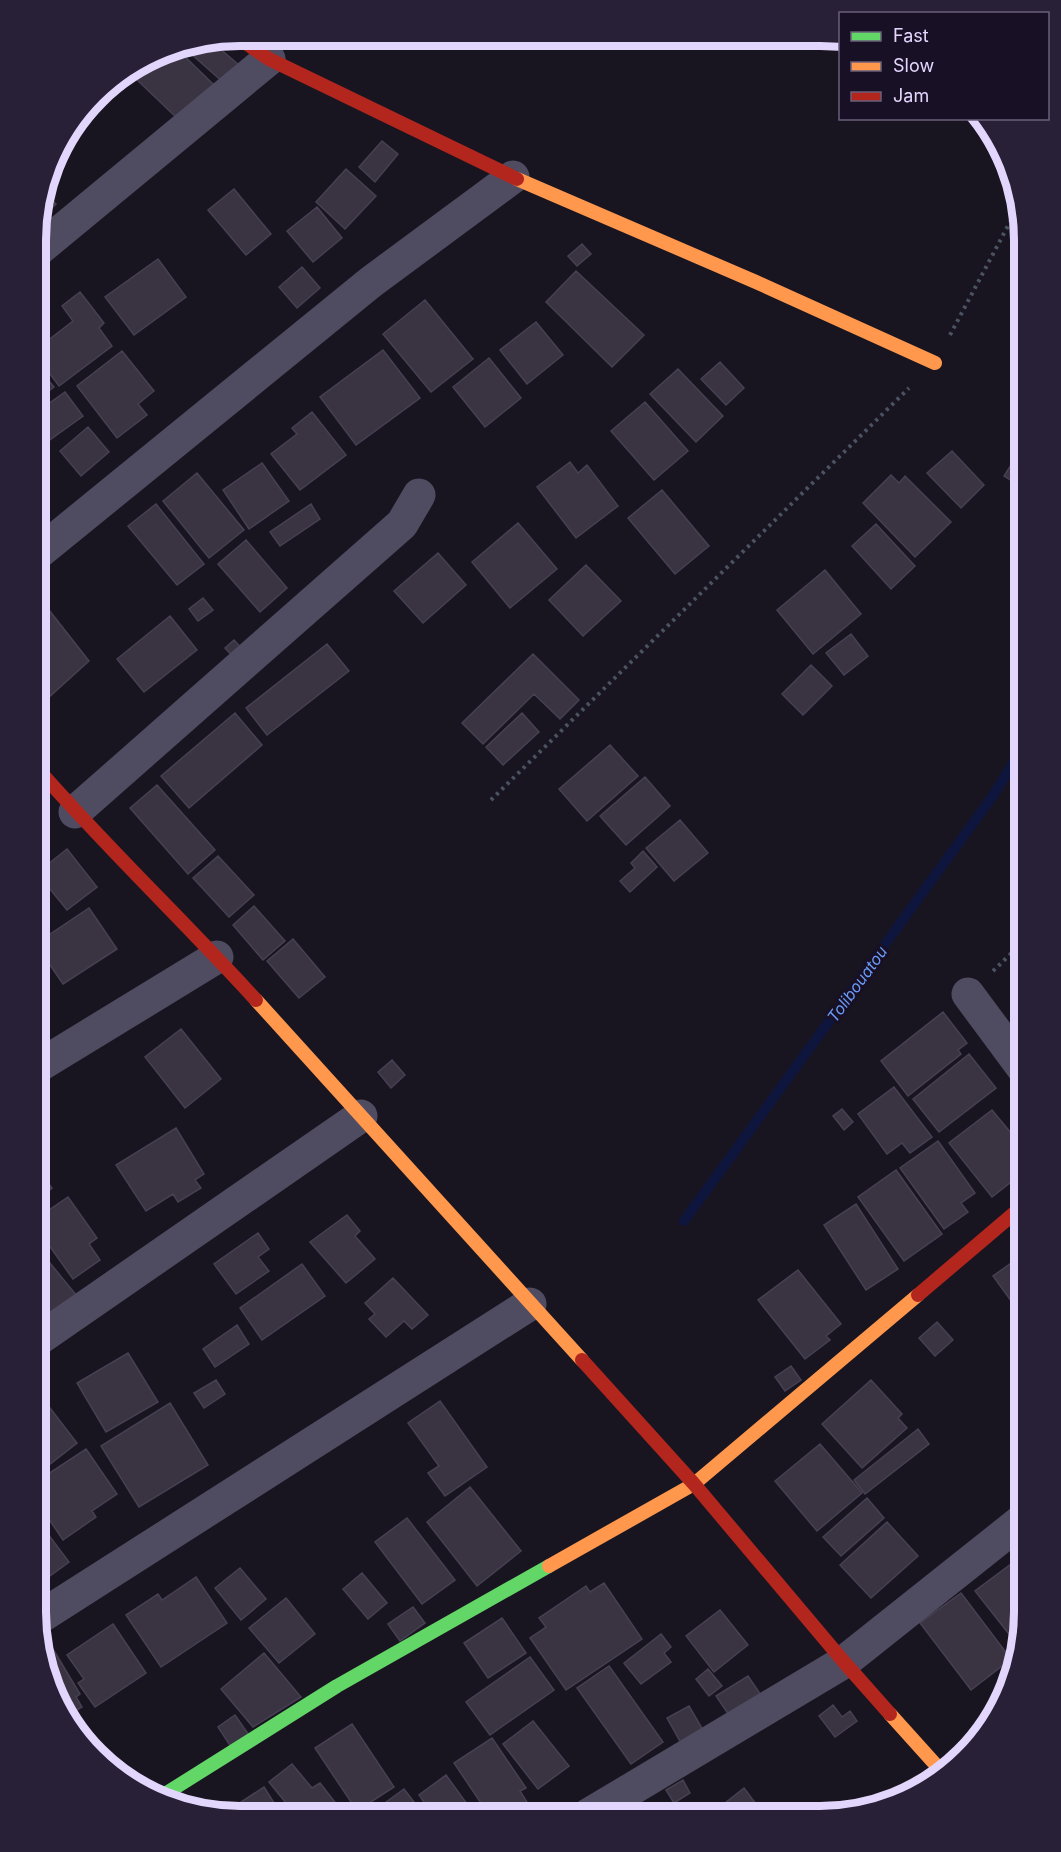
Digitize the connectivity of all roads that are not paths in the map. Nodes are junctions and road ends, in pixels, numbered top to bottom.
1 (250, 46) edge
2 (269, 59) junction
3 (513, 177) junction
4 (46, 243) edge
5 (935, 363) road end
6 (419, 495) dead end
7 (46, 547) edge
8 (46, 781) edge
9 (75, 812) junction
10 (217, 957) junction
11 (968, 994) road end
12 (1014, 1056) edge
13 (46, 1062) edge
14 (362, 1116) junction
15 (1014, 1213) edge
16 (530, 1304) junction
17 (46, 1334) edge
18 (694, 1484) junction
19 (1014, 1526) edge
20 (46, 1613) edge
21 (844, 1662) junction
22 (937, 1766) edge
23 (168, 1792) edge
24 (603, 1806) edge

1 - 2 street
2 - 3 street
2 - 4 street
3 - 5 street
3 - 7 street
6 - 9 street
8 - 9 street
9 - 10 street
10 - 13 street
10 - 14 street
11 - 12 street
14 - 16 street
14 - 17 street
15 - 18 street
16 - 18 street
16 - 20 street
18 - 21 street
18 - 23 street
19 - 21 street
21 - 22 street
21 - 24 street

